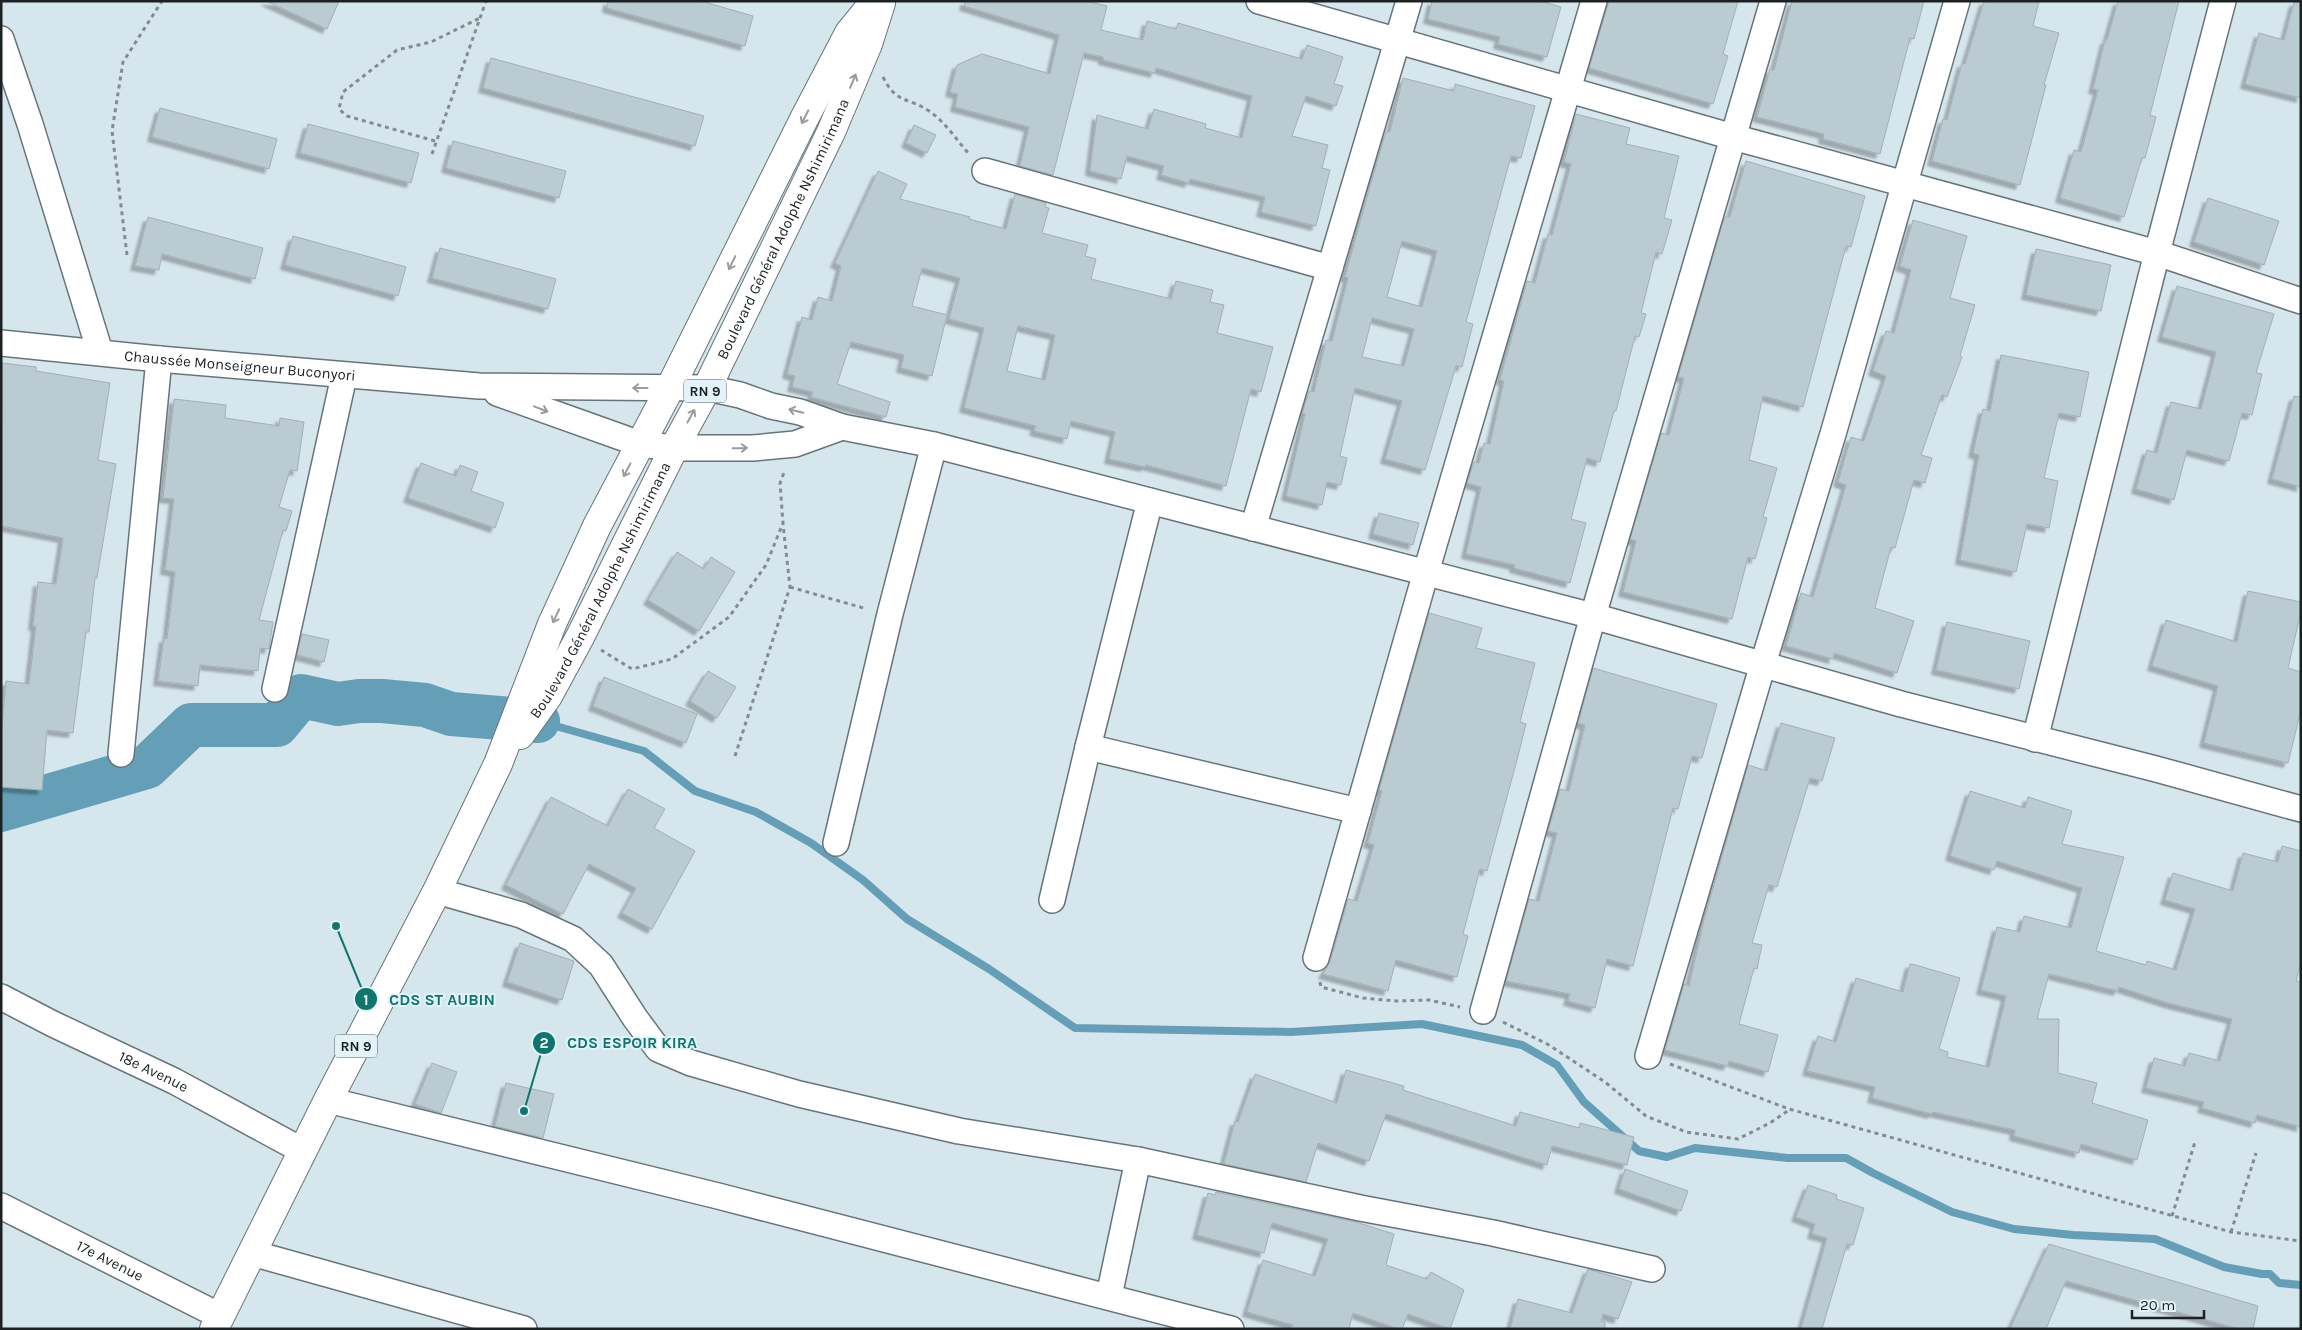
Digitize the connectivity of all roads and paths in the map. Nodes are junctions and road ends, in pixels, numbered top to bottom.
1 (162, 1) edge
2 (486, 1) edge
3 (875, 1) edge
4 (882, 1) edge
5 (1260, 1) edge
6 (1409, 1) edge
7 (1594, 1) edge
8 (1773, 1) edge
9 (1957, 1) edge
10 (2223, 1) edge
11 (480, 18) junction
12 (1, 39) edge
13 (1397, 42) junction
14 (868, 44) junction
15 (1568, 89) junction
16 (1733, 137) junction
17 (435, 141) junction
18 (432, 154) dead end
19 (985, 171) joint
20 (1906, 184) junction
21 (2156, 253) junction
22 (127, 255) dead end
23 (1330, 268) junction
24 (2301, 301) edge
25 (1, 343) edge
26 (100, 352) junction
27 (159, 359) junction
28 (344, 376) junction
29 (479, 386) junction
30 (670, 388) junction
31 (707, 388) junction
32 (842, 427) junction
33 (640, 444) junction
34 (795, 444) junction
35 (934, 445) junction
36 (674, 448) junction
37 (1150, 501) junction
38 (783, 524) junction
39 (1253, 528) junction
40 (1426, 572) junction
41 (790, 587) junction
42 (890, 614) junction
43 (1593, 616) junction
44 (580, 637) junction
45 (1763, 664) junction
46 (275, 689) dead end
47 (2035, 740) junction
48 (1088, 747) junction
49 (121, 754) dead end
50 (735, 756) dead end
51 (498, 764) junction
52 (2301, 809) edge
53 (1358, 811) junction
54 (836, 843) dead end
55 (437, 891) junction
56 (1052, 900) dead end
57 (1316, 958) joint
58 (1, 997) edge
59 (1483, 1011) junction
60 (1648, 1056) joint
61 (328, 1100) junction
62 (1789, 1109) junction
63 (2195, 1142) dead end
64 (303, 1151) junction
65 (2256, 1153) dead end
66 (1138, 1160) junction
67 (1, 1206) edge
68 (2172, 1216) junction
69 (2231, 1232) junction
70 (2301, 1240) edge
71 (252, 1253) junction
72 (1652, 1269) dead end
73 (1109, 1296) junction
74 (217, 1322) edge
75 (524, 1329) edge
76 (1230, 1329) edge

1 - 22 path
2 - 11 path
3 -> 30 main road, Boulevard Général Adolphe Nshimirimana / RN 9
4 - 14 main road, Boulevard Général Adolphe Nshimirimana / RN 9
5 - 13 street
6 - 13 street
7 - 15 street
8 - 16 street
9 - 20 street
10 - 21 street
11 - 17 path
11 - 17 path
12 - 26 street
13 - 15 street
13 - 23 street
14 - 19 path
31 -> 14 main road, Boulevard Général Adolphe Nshimirimana / RN 9
15 - 16 street
15 - 40 street
16 - 20 street
16 - 43 street
17 - 18 path
19 - 23 street
20 - 21 street
20 - 45 street
21 - 24 street
21 - 47 street
23 - 39 street
25 - 26 street, Chaussée Monseigneur Buconyori
26 - 27 street, Chaussée Monseigneur Buconyori
27 - 28 street, Chaussée Monseigneur Buconyori
27 - 49 street
28 - 29 street, Chaussée Monseigneur Buconyori
28 - 46 street
30 -> 29 street, Chaussée Monseigneur Buconyori
29 -> 33 street, Chaussée Monseigneur Buconyori
30 - 31 street, Chaussée Monseigneur Buconyori
30 - 33 main road, Boulevard Général Adolphe Nshimirimana / RN 9
32 -> 31 street, Chaussée Monseigneur Buconyori
36 -> 31 main road, Boulevard Général Adolphe Nshimirimana / RN 9
32 - 34 street, Chaussée Monseigneur Buconyori
32 - 35 street, Chaussée Monseigneur Buconyori
33 - 36 street, Chaussée Monseigneur Buconyori
33 -> 51 main road, Boulevard Général Adolphe Nshimirimana / RN 9
36 -> 34 street, Chaussée Monseigneur Buconyori
34 - 38 path
35 - 37 street, Chaussée Monseigneur Buconyori
35 - 42 street
36 - 44 main road, Boulevard Général Adolphe Nshimirimana / RN 9
37 - 39 street, Chaussée Monseigneur Buconyori
37 - 48 street
38 - 41 path
38 - 44 path
39 - 40 street, Chaussée Monseigneur Buconyori
40 - 43 street, Chaussée Monseigneur Buconyori
40 - 53 street
41 - 42 path
41 - 50 path
42 - 54 street
43 - 45 street, Chaussée Monseigneur Buconyori
43 - 59 street
44 - 51 main road, Boulevard Général Adolphe Nshimirimana / RN 9
45 - 47 street, Chaussée Monseigneur Buconyori
45 - 60 street
47 - 52 street, Chaussée Monseigneur Buconyori
48 - 53 street
48 - 56 street
51 - 55 main road, Boulevard Général Adolphe Nshimirimana / RN 9
53 - 57 street
55 - 61 main road, Boulevard Général Adolphe Nshimirimana / RN 9
55 - 66 street
57 - 59 path
58 - 64 street, 18e Avenue
59 - 62 path
60 - 62 path
61 - 64 main road, Boulevard Général Adolphe Nshimirimana / RN 9
61 - 73 street
62 - 68 path
63 - 68 path
64 - 71 main road, Boulevard Général Adolphe Nshimirimana / RN 9
65 - 69 path
66 - 72 street
66 - 73 street
67 - 74 street, 17e Avenue
68 - 69 path
69 - 70 path
71 - 74 main road, Boulevard Général Adolphe Nshimirimana / RN 9
71 - 75 street
73 - 76 street

